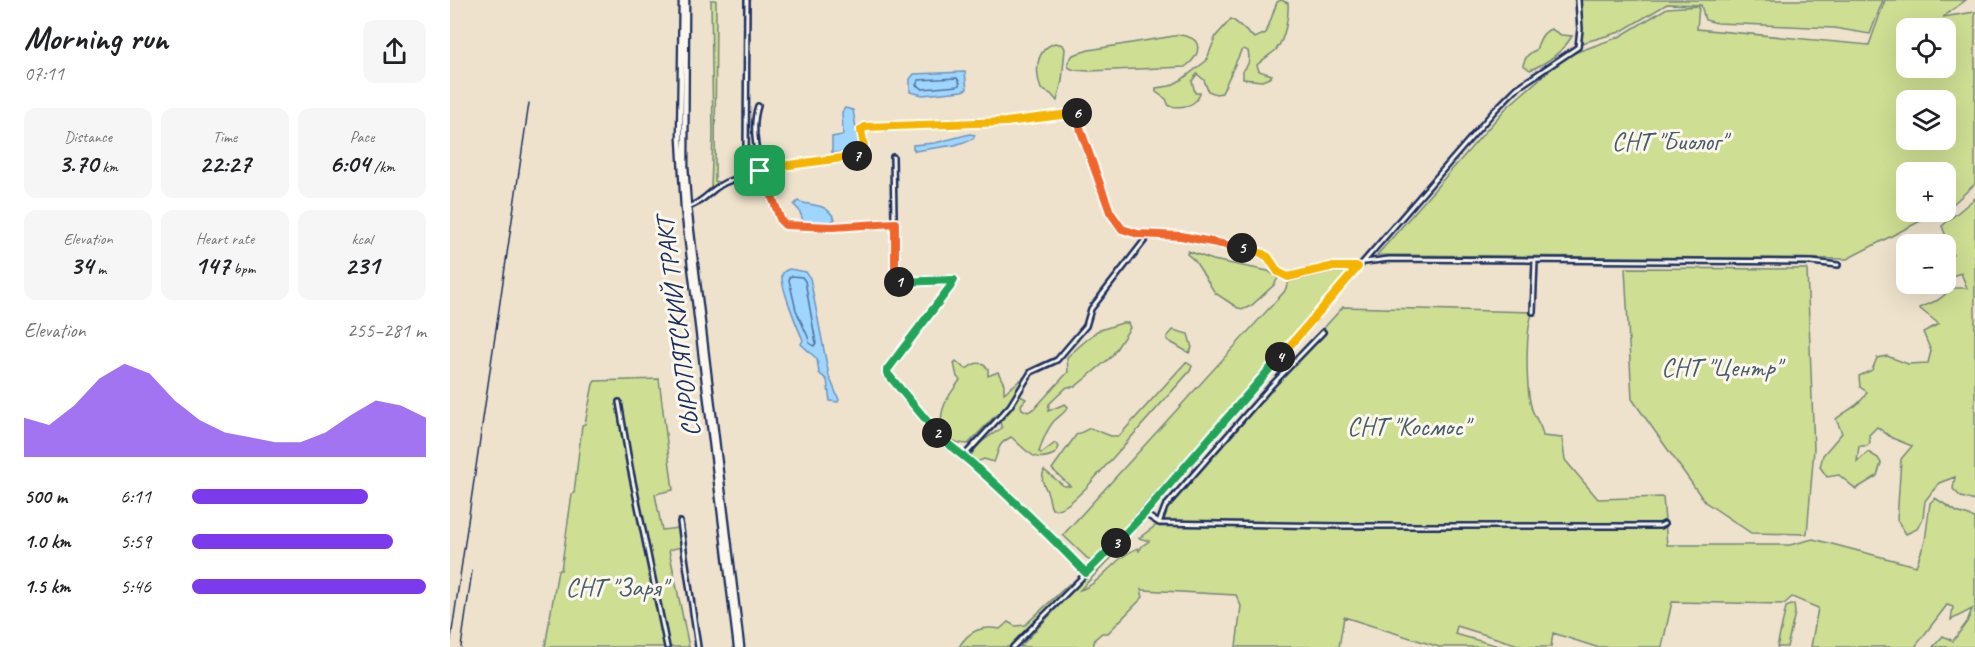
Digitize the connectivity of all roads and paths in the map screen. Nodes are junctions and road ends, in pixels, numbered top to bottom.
1 (684, 0) edge
2 (747, 0) edge
3 (1578, 0) edge
4 (758, 106) dead end
5 (893, 157) dead end
6 (761, 166) junction
7 (734, 180) junction
8 (751, 180) junction
9 (688, 207) junction
10 (895, 223) junction
11 (1148, 236) junction
12 (1535, 261) junction
13 (1363, 262) junction
14 (1838, 265) dead end
15 (1358, 267) junction
16 (1533, 312) dead end
17 (1323, 332) dead end
18 (619, 402) dead end
19 (964, 456) junction
20 (1144, 514) junction
21 (681, 522) dead end
22 (1159, 524) junction
23 (1664, 524) dead end
24 (1086, 573) junction
25 (667, 647) edge
26 (698, 647) edge
27 (739, 647) edge
28 (1012, 647) edge

1 - 9 main road, СЫРОПЯТСКИЙ ТРАКТ
1 - 27 main road, СЫРОПЯТСКИЙ ТРАКТ
2 - 7 street
3 - 13 street
4 - 6 street
5 - 10 street
6 - 8 street
6 - 11 street
7 - 8 street
7 - 9 street
8 - 10 street
9 - 27 main road, СЫРОПЯТСКИЙ ТРАКТ
10 - 19 street
11 - 15 street
11 - 19 street
12 - 13 street
12 - 14 street
12 - 16 street
13 - 15 street
15 - 20 street
17 - 22 street
18 - 25 street
19 - 24 street
20 - 22 street
20 - 24 street
21 - 26 street
22 - 23 street
24 - 28 street

